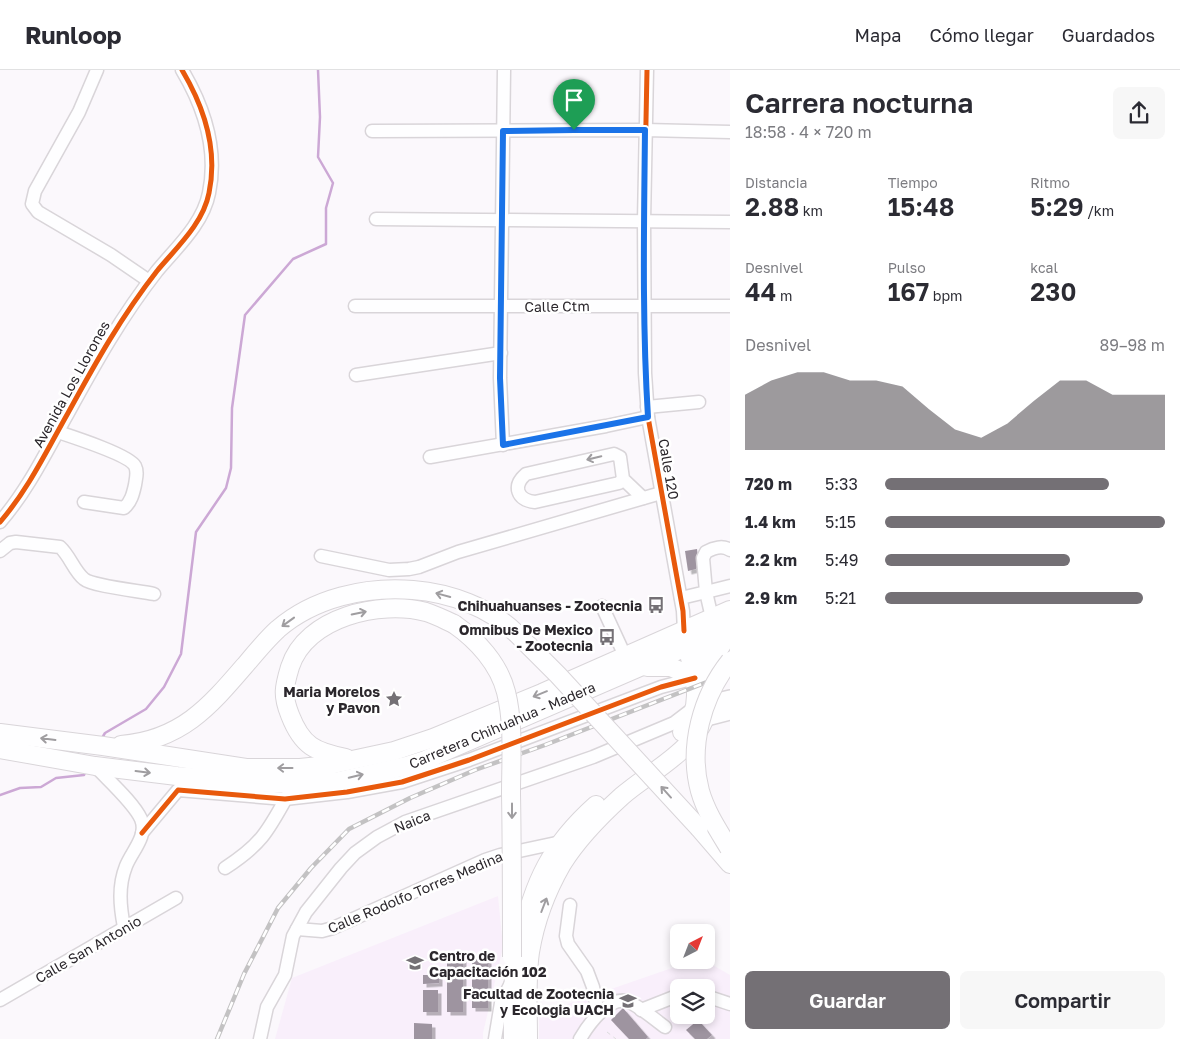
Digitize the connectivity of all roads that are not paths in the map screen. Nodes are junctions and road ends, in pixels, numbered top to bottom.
1 (97, 70) edge
2 (182, 70) edge
3 (504, 70) edge
4 (647, 70) edge
5 (645, 130) junction
6 (372, 131) dead end
7 (503, 131) junction
8 (730, 132) edge
9 (376, 219) dead end
10 (502, 220) junction
11 (644, 221) junction
12 (730, 222) edge
13 (149, 281) junction
14 (644, 305) junction
15 (355, 306) dead end
16 (730, 306) edge
17 (502, 307) junction
18 (501, 353) junction
19 (356, 374) dead end
20 (699, 402) dead end
21 (648, 412) junction
22 (58, 432) junction
23 (503, 445) junction
24 (430, 457) dead end
25 (621, 481) junction
26 (661, 493) junction
27 (640, 499) junction
28 (84, 502) dead end
29 (0, 522) edge
30 (730, 550) edge
31 (0, 551) edge
32 (321, 556) dead end
33 (730, 586) edge
34 (706, 592) junction
35 (154, 594) dead end
36 (682, 605) junction
37 (602, 606) dead end
38 (730, 616) edge
39 (712, 618) junction
40 (730, 632) edge
41 (691, 636) junction
42 (625, 656) junction
43 (730, 661) edge
44 (637, 668) junction
45 (700, 673) junction
46 (730, 698) edge
47 (730, 712) edge
48 (695, 714) junction
49 (0, 733) edge
50 (100, 746) junction
51 (0, 749) edge
52 (352, 760) junction
53 (91, 765) junction
54 (289, 791) junction
55 (142, 833) junction
56 (561, 842) junction
57 (730, 849) edge
58 (730, 864) edge
59 (225, 868) dead end
60 (176, 898) dead end
61 (570, 905) dead end
62 (124, 927) junction
63 (297, 929) junction
64 (513, 969) junction
65 (670, 999) edge
66 (715, 999) edge
67 (0, 1000) edge
68 (730, 1004) edge
69 (641, 1010) junction
70 (598, 1014) junction
71 (665, 1027) dead end
72 (260, 1039) edge
73 (495, 1039) edge
74 (513, 1039) edge
75 (528, 1039) edge
76 (580, 1039) edge

1 - 13 street
2 - 13 street, Avenida Los Llorones
3 - 7 street
4 - 5 street, Calle 120
5 - 7 street
5 - 8 street
5 - 11 street, Calle 120
6 - 7 street
7 - 10 street
9 - 10 street
10 - 11 street
10 - 17 street
11 - 12 street
11 - 14 street, Calle 120
13 - 22 street, Avenida Los Llorones
14 - 16 street, Calle Ctm
14 - 17 street, Calle Ctm
14 - 21 street, Calle 120
15 - 17 street, Calle Ctm
17 - 18 street
18 - 19 street
18 - 23 street
20 - 21 street
21 - 23 street
21 - 26 street, Calle 120
22 - 28 street
22 - 29 street, Avenida Los Llorones
23 - 24 street
25 -> 25 street
25 - 27 street
26 - 27 street
26 - 36 street, Calle 120
27 - 32 street
30 - 34 street
31 - 35 street
33 - 34 street
34 - 36 street
34 - 39 street
36 - 41 street, Calle 120
37 - 42 street
38 - 39 highway
38 - 41 highway
39 - 41 highway
40 - 45 highway
41 - 42 highway, Carretera Chihuahua - Madera
41 - 44 highway, Carretera Chihuahua - Madera
41 - 45 highway
42 -> 52 highway, Carretera Chihuahua - Madera
43 - 57 highway, bridge
44 - 45 highway
54 -> 44 highway, Carretera Chihuahua - Madera
45 - 48 highway
45 - 54 street
46 - 48 main road
47 - 48 main road
48 - 56 highway
48 - 63 street, Naica
75 -> 48 highway
50 -> 49 highway, Carretera Chihuahua - Madera
52 -> 50 highway, Carretera Chihuahua - Madera
58 -> 50 highway, bridge
51 - 53 highway, Carretera Chihuahua - Madera
52 -> 64 highway, bridge
53 -> 54 highway, Carretera Chihuahua - Madera
53 - 55 street
54 - 55 street
54 - 59 street
55 - 62 street
56 - 63 street, Calle Rodolfo Torres Medina
56 - 64 highway
60 - 62 street, Calle San Antonio
61 - 70 street
62 - 67 street, Calle San Antonio
63 - 72 street, Naica
64 - 73 street
64 - 74 highway
65 - 69 street
66 - 68 street
69 - 70 street
69 - 71 street
70 - 76 street

